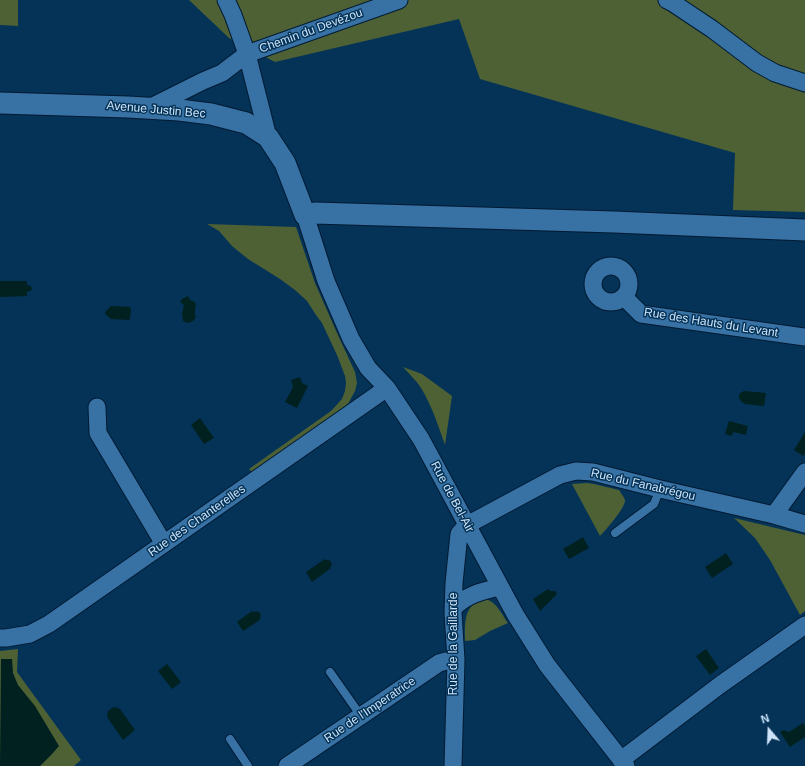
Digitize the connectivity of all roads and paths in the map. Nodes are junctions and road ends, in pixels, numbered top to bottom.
1 (226, 0) edge
2 (399, 0) edge
3 (667, 0) edge
4 (247, 54) junction
5 (805, 83) edge
6 (0, 103) edge
7 (149, 108) junction
8 (268, 137) junction
9 (305, 215) junction
10 (805, 230) edge
11 (624, 297) dead end
12 (805, 336) edge
13 (386, 388) junction
14 (97, 407) dead end
15 (805, 472) edge
16 (660, 489) junction
17 (774, 515) junction
18 (805, 524) edge
19 (467, 525) junction
20 (615, 533) dead end
21 (164, 544) junction
22 (500, 587) junction
23 (453, 609) junction
24 (805, 625) edge
25 (0, 638) edge
26 (456, 660) junction
27 (330, 672) dead end
28 (361, 716) junction
29 (230, 740) dead end
30 (624, 763) edge
31 (248, 766) edge
32 (287, 766) edge
33 (453, 766) edge

1 - 4 street
2 - 4 street, Chemin du Devézou
3 - 5 street
4 - 7 street, Chemin du Devézou
4 - 8 street
6 - 7 street, Avenue Justin Bec
7 - 8 street, Avenue Justin Bec
8 - 9 street, Avenue Justin Bec
9 - 10 street
9 - 13 street, Rue de Bel-Air
11 - 12 street, Rue des Hauts du Levant
13 - 19 street, Rue de Bel-Air
13 - 21 street, Rue des Chanterelles
14 - 21 street
15 - 17 street
16 - 17 street, Rue du Fanabrégou
16 - 19 street, Rue du Fanabrégou
16 - 20 lane
17 - 18 street, Rue du Fanabrégou
19 - 22 street, Rue de Bel-Air
19 - 23 street, Rue de la Gaillarde
21 - 25 street, Rue des Chanterelles
22 - 23 street
22 - 30 street, Rue de Bel-Air
23 - 26 street, Rue de la Gaillarde
24 - 30 street
26 - 28 street, Rue de l'Imperatrice
26 - 33 street, Rue de la Gaillarde
27 - 28 lane
28 - 32 street, Rue de l'Imperatrice
29 - 31 lane

